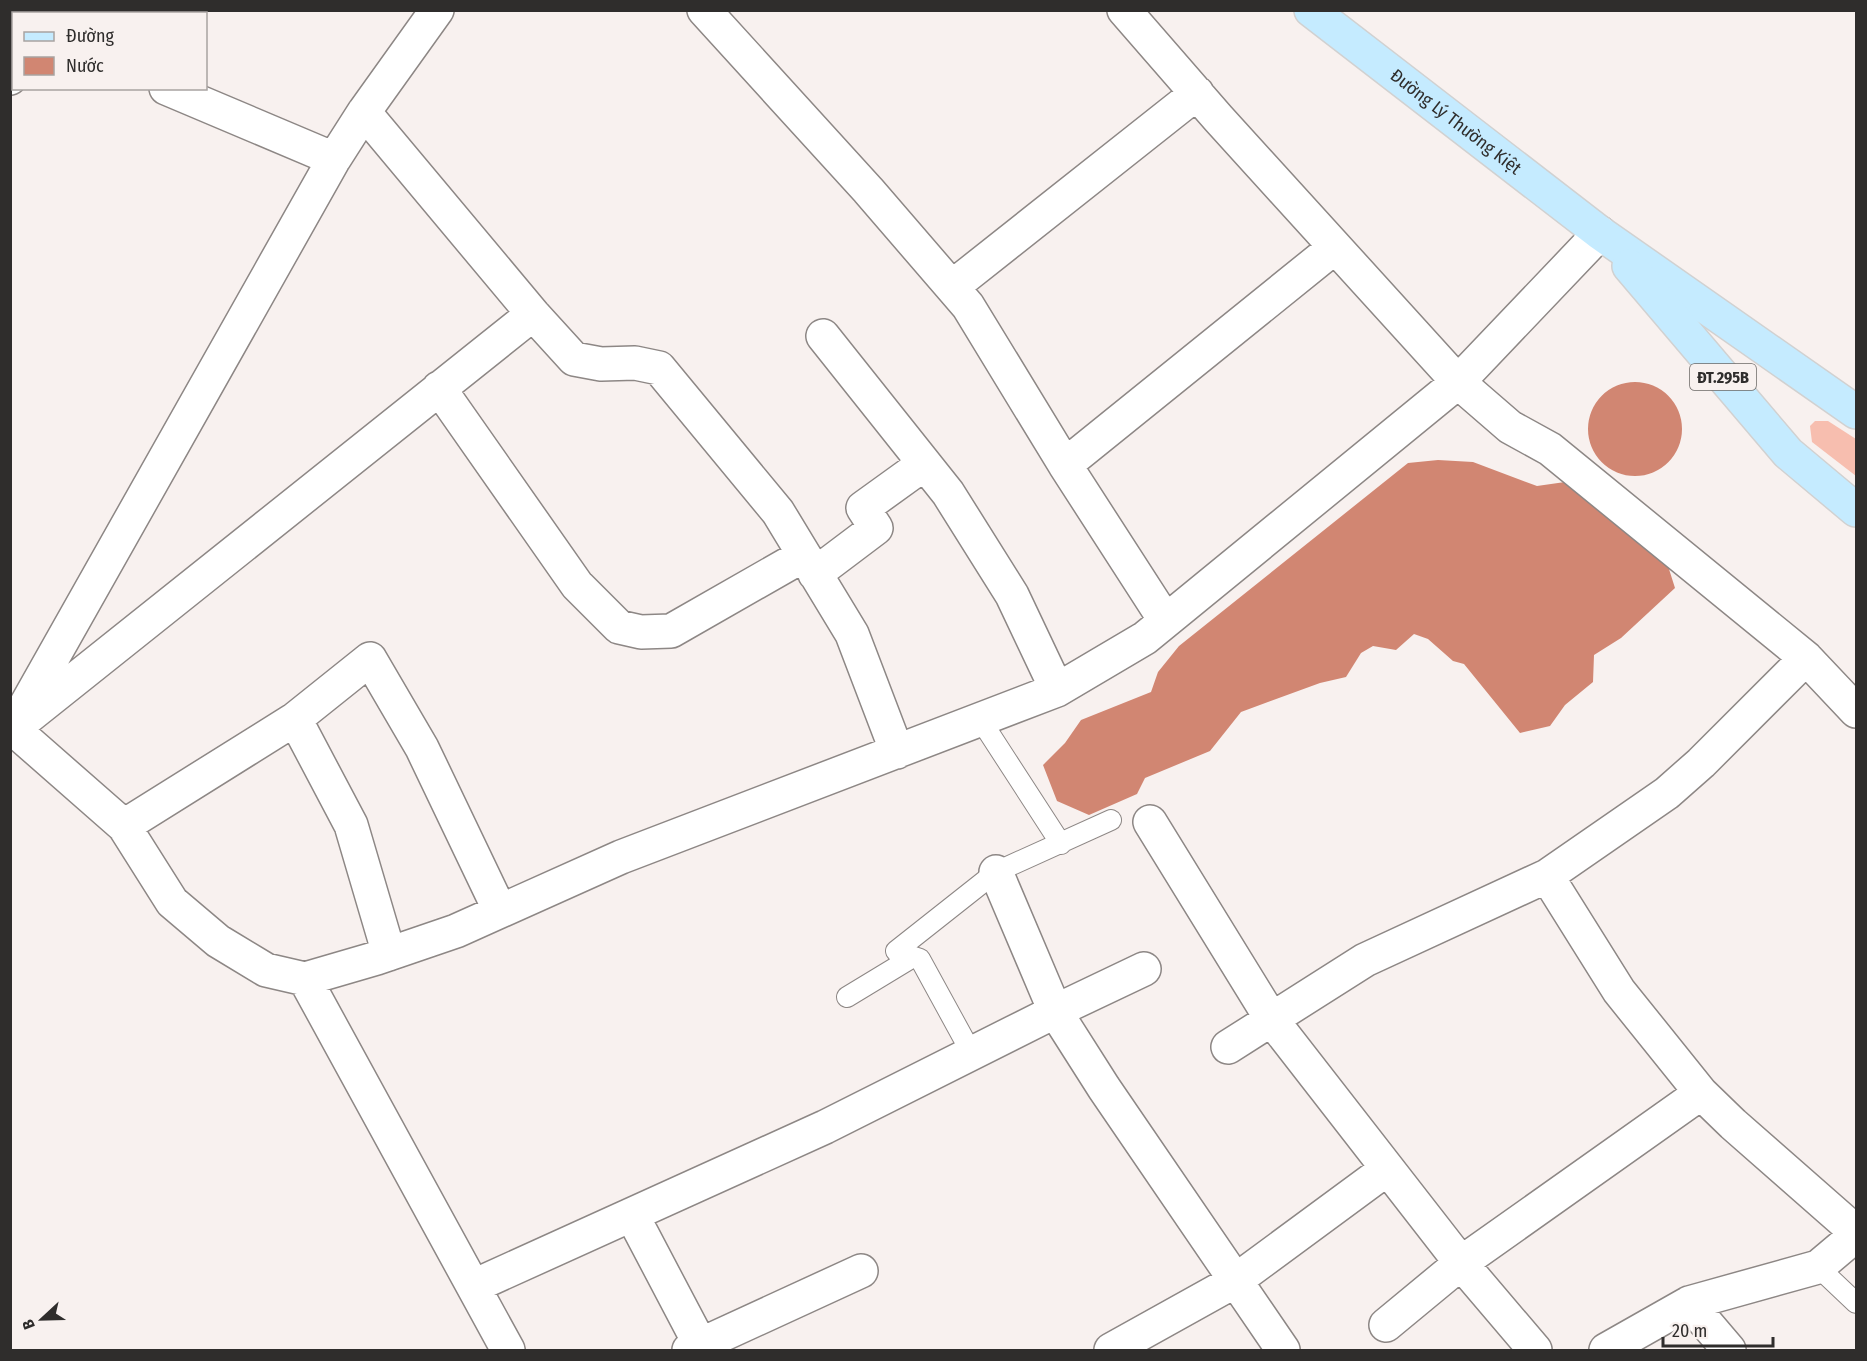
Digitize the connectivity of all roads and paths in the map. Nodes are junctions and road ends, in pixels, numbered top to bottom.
1 (437, 10) edge
2 (704, 10) edge
3 (1124, 10) edge
4 (1311, 10) edge
5 (171, 90) edge
6 (1197, 93) junction
7 (364, 112) junction
8 (334, 159) junction
9 (1600, 233) junction
10 (1335, 248) junction
11 (952, 288) junction
12 (533, 314) junction
13 (823, 336) dead end
14 (1458, 382) junction
15 (439, 388) junction
16 (1857, 412) edge
17 (924, 464) junction
18 (1065, 465) junction
19 (1857, 510) edge
20 (810, 564) junction
21 (1165, 620) junction
22 (1806, 658) junction
23 (1057, 690) junction
24 (1857, 711) edge
25 (296, 719) junction
26 (980, 719) junction
27 (11, 728) edge
28 (897, 752) junction
29 (1111, 820) dead end
30 (1150, 822) dead end
31 (124, 826) junction
32 (1061, 844) junction
33 (996, 872) junction
34 (1547, 876) junction
35 (500, 911) junction
36 (389, 954) junction
37 (913, 957) junction
38 (1144, 969) dead end
39 (305, 979) junction
40 (847, 997) dead end
41 (1055, 1011) junction
42 (1272, 1020) junction
43 (1228, 1047) dead end
44 (972, 1054) junction
45 (1701, 1093) junction
46 (1387, 1169) junction
47 (632, 1215) junction
48 (1857, 1234) edge
49 (1461, 1263) junction
50 (1818, 1268) junction
51 (861, 1271) dead end
52 (1235, 1281) junction
53 (474, 1287) junction
54 (1689, 1303) junction
55 (1857, 1303) edge
56 (1386, 1325) dead end
57 (697, 1349) edge
58 (508, 1350) edge
59 (1111, 1350) edge
60 (1283, 1350) edge
61 (1535, 1350) edge
62 (1606, 1350) edge
63 (1729, 1350) edge

1 - 7 street
2 - 11 street
3 - 6 street
4 - 9 main road, Đường Lý Thường Kiệt / ĐT.295B
5 - 8 street
6 - 10 street
6 - 11 street
7 - 8 street
7 - 12 street
8 - 27 street
9 - 14 street
9 - 16 main road, Đường Lý Thường Kiệt / ĐT.295B
9 - 19 main road, Đường Lý Thường Kiệt / ĐT.295B
10 - 14 street
10 - 18 street
11 - 18 street
12 - 15 street
12 - 20 street
13 - 17 street
14 - 21 street
14 - 22 street
15 - 20 street
15 - 27 street
17 - 20 street
17 - 23 street
18 - 21 street
20 - 28 street
21 - 23 street
22 - 24 street
22 - 34 street
23 - 26 street
25 - 31 street
25 - 35 street
25 - 36 street
26 - 28 street
26 - 32 lane
27 - 31 street
28 - 35 street
29 - 32 lane
30 - 42 street
31 - 39 street
32 - 33 lane
33 - 37 lane
33 - 41 street
34 - 42 street
34 - 45 street
35 - 36 street
36 - 39 street
37 - 40 lane
37 - 44 lane
38 - 41 street
39 - 53 street
41 - 44 street
41 - 52 street
42 - 43 street
42 - 46 street
44 - 47 street
45 - 48 street
45 - 49 street
46 - 49 street
46 - 52 street
47 - 53 street
47 - 57 street
48 - 50 street
49 - 56 street
49 - 61 street
50 - 54 street
50 - 55 lane
51 - 57 street
52 - 59 street
52 - 60 street
53 - 58 street
54 - 62 street
54 - 63 street

